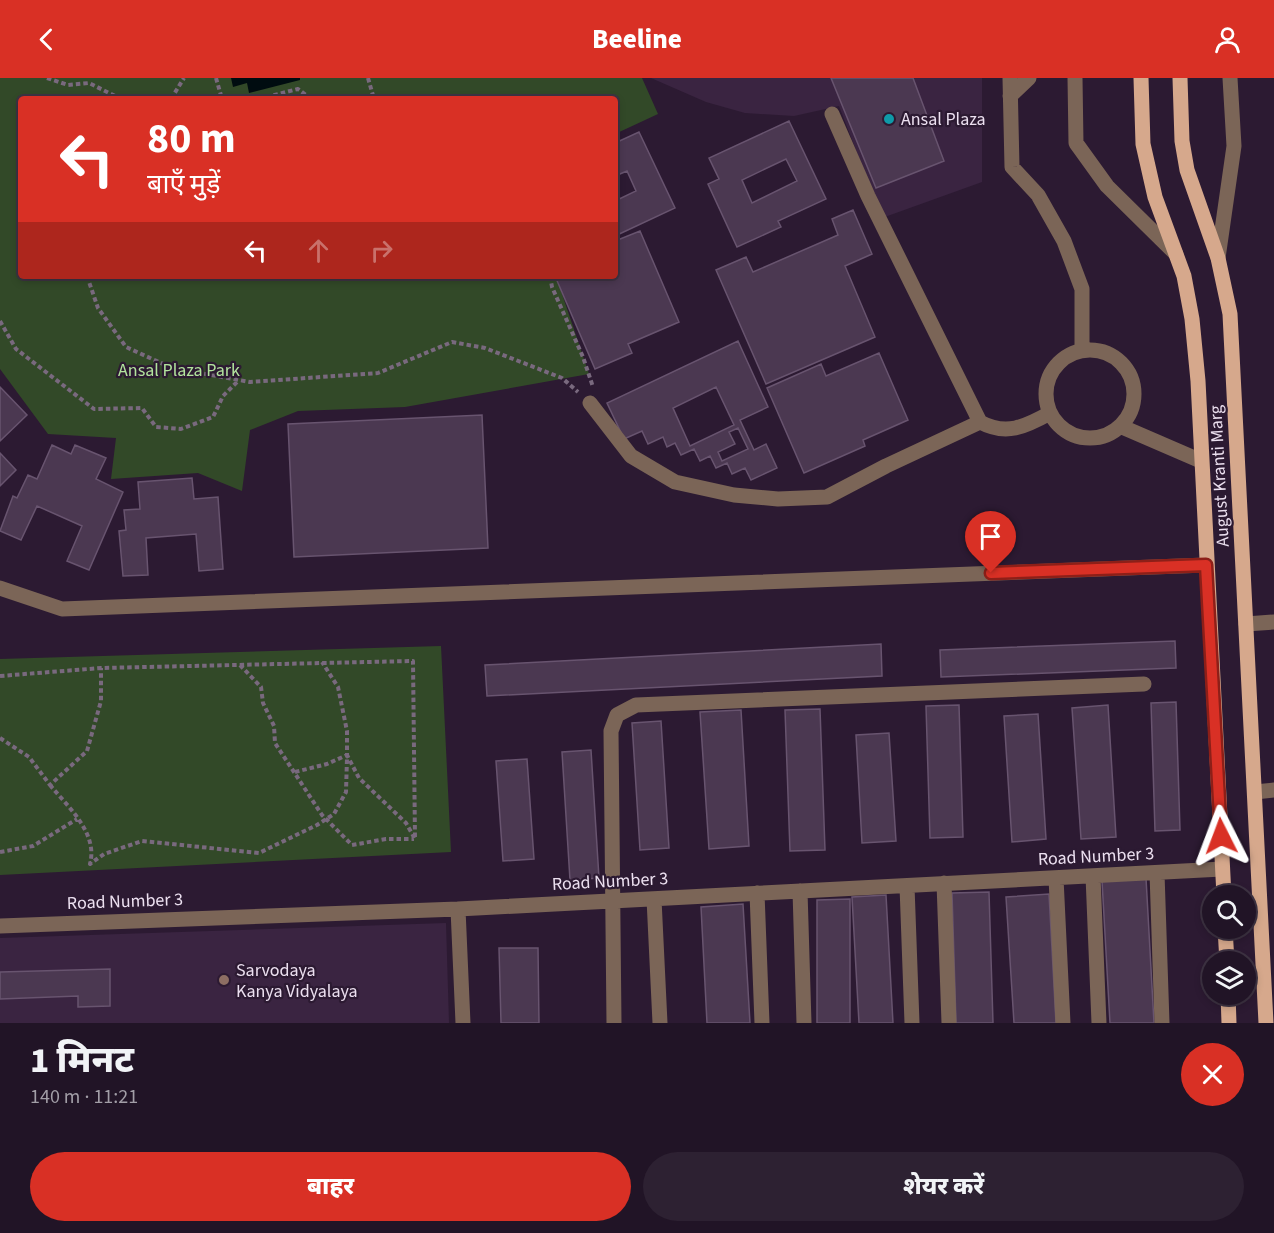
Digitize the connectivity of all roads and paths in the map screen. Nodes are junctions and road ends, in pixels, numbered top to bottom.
1 (47, 78) edge
2 (184, 78) edge
3 (216, 78) edge
4 (368, 78) edge
5 (1010, 78) edge
6 (1029, 78) edge
7 (1075, 78) edge
8 (1141, 78) edge
9 (1180, 78) edge
10 (1230, 78) edge
11 (115, 96) edge
12 (173, 96) edge
13 (221, 96) edge
14 (271, 96) edge
15 (307, 96) edge
16 (373, 96) edge
17 (1010, 96) junction
18 (832, 114) dead end
19 (1176, 254) junction
20 (1218, 258) junction
21 (88, 279) edge
22 (551, 279) edge
23 (0, 321) edge
24 (1082, 350) junction
25 (239, 380) junction
26 (592, 398) junction
27 (1050, 413) junction
28 (980, 422) junction
29 (1120, 426) junction
30 (1201, 461) junction
31 (1206, 565) junction
32 (0, 588) edge
33 (1274, 622) edge
34 (1246, 624) junction
35 (321, 662) junction
36 (240, 664) junction
37 (101, 668) junction
38 (0, 676) edge
39 (1144, 684) dead end
40 (0, 738) edge
41 (347, 754) junction
42 (295, 772) junction
43 (50, 785) junction
44 (1274, 790) edge
45 (1255, 792) junction
46 (77, 819) junction
47 (327, 819) junction
48 (415, 839) junction
49 (0, 852) edge
50 (1222, 869) junction
51 (1157, 873) junction
52 (1093, 876) junction
53 (1056, 878) junction
54 (944, 884) junction
55 (907, 885) junction
56 (1223, 885) edge
57 (800, 891) junction
58 (757, 893) junction
59 (654, 899) junction
60 (611, 901) junction
61 (459, 909) junction
62 (0, 926) edge
63 (1228, 1005) edge
64 (463, 1023) edge
65 (614, 1023) edge
66 (660, 1023) edge
67 (762, 1023) edge
68 (804, 1023) edge
69 (912, 1023) edge
70 (949, 1023) edge
71 (1064, 1023) edge
72 (1099, 1023) edge
73 (1162, 1023) edge
74 (1229, 1023) edge
75 (1266, 1023) edge

1 - 11 path
2 - 12 path
3 - 13 path
4 - 16 path
5 - 17 street
6 - 17 street
7 - 19 street
8 - 19 main road, August Kranti Marg
9 - 20 main road, August Kranti Marg
10 - 20 street
14 - 15 path
17 - 24 street
18 - 28 street
19 - 30 main road, August Kranti Marg
20 - 34 main road, August Kranti Marg
21 - 25 path
22 - 26 path
23 - 25 path
24 - 27 street
24 - 29 street
25 - 26 path
26 - 28 street
27 - 28 street
27 - 29 street
29 - 30 street
30 - 31 main road, August Kranti Marg
31 - 32 street
31 - 50 main road, August Kranti Marg
33 - 34 street
34 - 45 main road, August Kranti Marg
35 - 36 path
35 - 41 path
35 - 48 path
36 - 37 path
36 - 42 path
37 - 38 path
37 - 43 path
39 - 60 street
40 - 43 path
41 - 42 path
41 - 47 path
41 - 48 path
42 - 47 path
43 - 46 path
44 - 45 street
45 - 75 main road, August Kranti Marg
46 - 47 path
46 - 49 path
47 - 48 path
50 - 51 street, Road Number 3
50 - 56 main road, August Kranti Marg
51 - 52 street, Road Number 3
51 - 73 street
52 - 53 street, Road Number 3
52 - 72 street
53 - 54 street, Road Number 3
53 - 71 street
54 - 55 street, Road Number 3
54 - 70 street
55 - 57 street, Road Number 3
55 - 69 street
57 - 58 street, Road Number 3
57 - 68 street
58 - 59 street, Road Number 3
58 - 67 street
59 - 60 street, Road Number 3
59 - 66 street
60 - 61 street, Road Number 3
60 - 65 street
61 - 62 street, Road Number 3
61 - 64 street
63 - 74 main road

